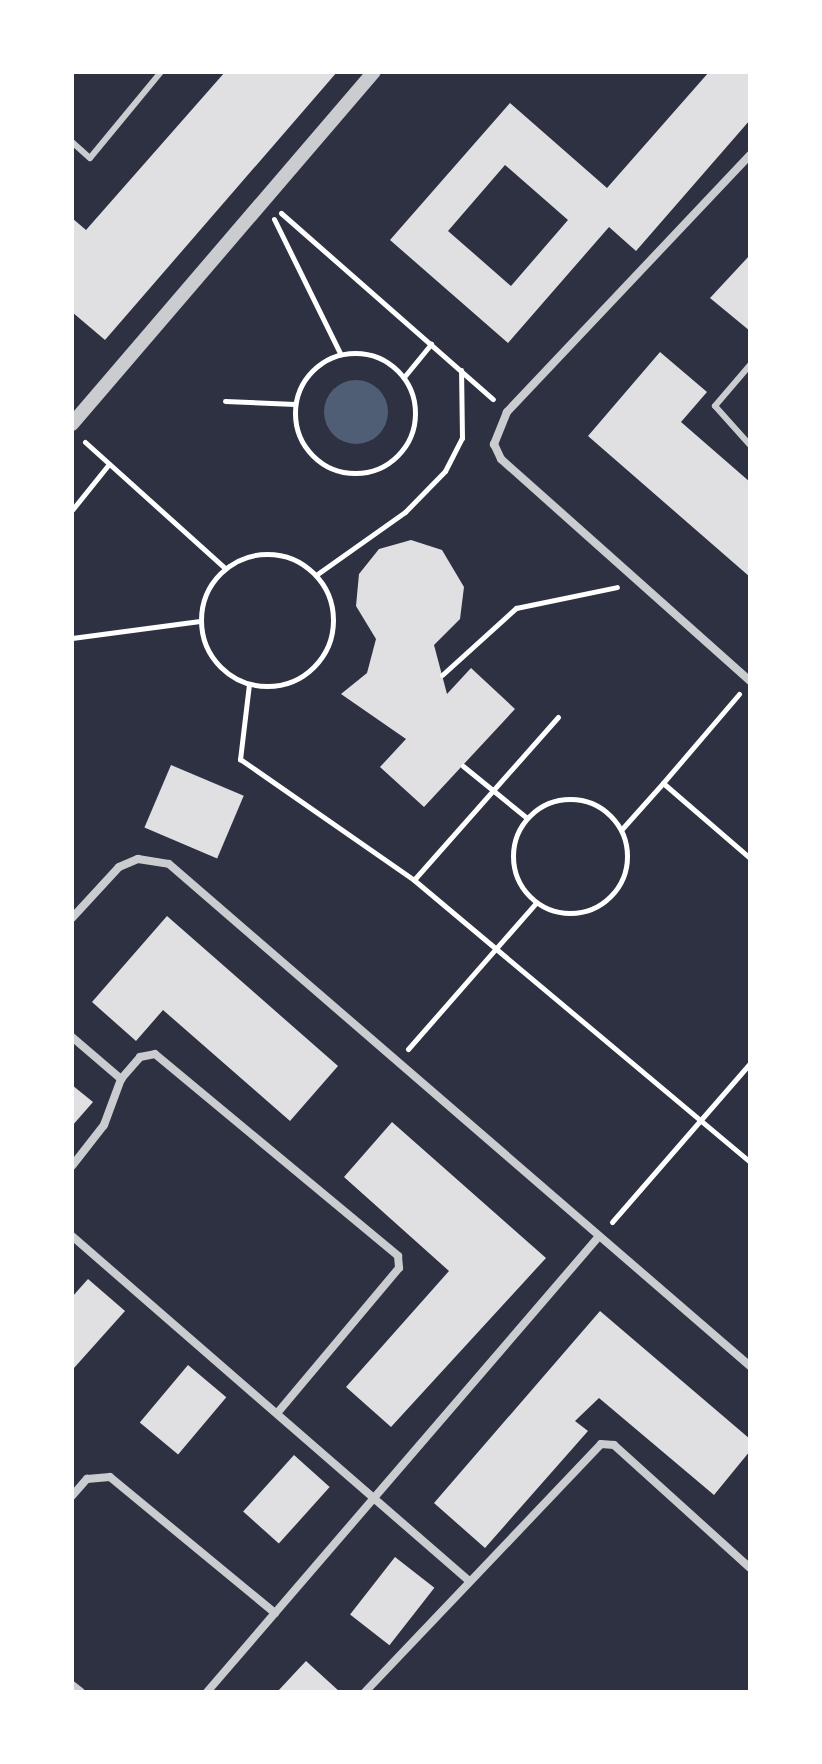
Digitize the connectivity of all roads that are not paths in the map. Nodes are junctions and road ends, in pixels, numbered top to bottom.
1 (161, 72) edge
2 (374, 72) edge
3 (72, 142) edge
4 (750, 155) edge
5 (750, 365) edge
6 (72, 424) edge
7 (750, 445) edge
8 (750, 681) edge
9 (72, 918) edge
10 (72, 1037) edge
11 (121, 1079) junction
12 (72, 1166) edge
13 (72, 1236) edge
14 (598, 1238) junction
15 (750, 1366) edge
16 (278, 1412) junction
17 (72, 1496) edge
18 (377, 1498) junction
19 (750, 1568) edge
20 (468, 1580) junction
21 (275, 1613) junction
22 (72, 1685) edge
23 (81, 1692) edge
24 (207, 1692) edge
25 (365, 1692) edge

1 - 3 lane
2 - 6 street
4 - 8 street
5 - 7 lane
9 - 14 street
10 - 11 street
11 - 12 street
11 - 16 street
13 - 16 street
14 - 15 street
14 - 18 street
16 - 18 street
17 - 21 street
18 - 20 street
18 - 21 street
19 - 20 street
20 - 25 street
21 - 24 street
22 - 23 street

